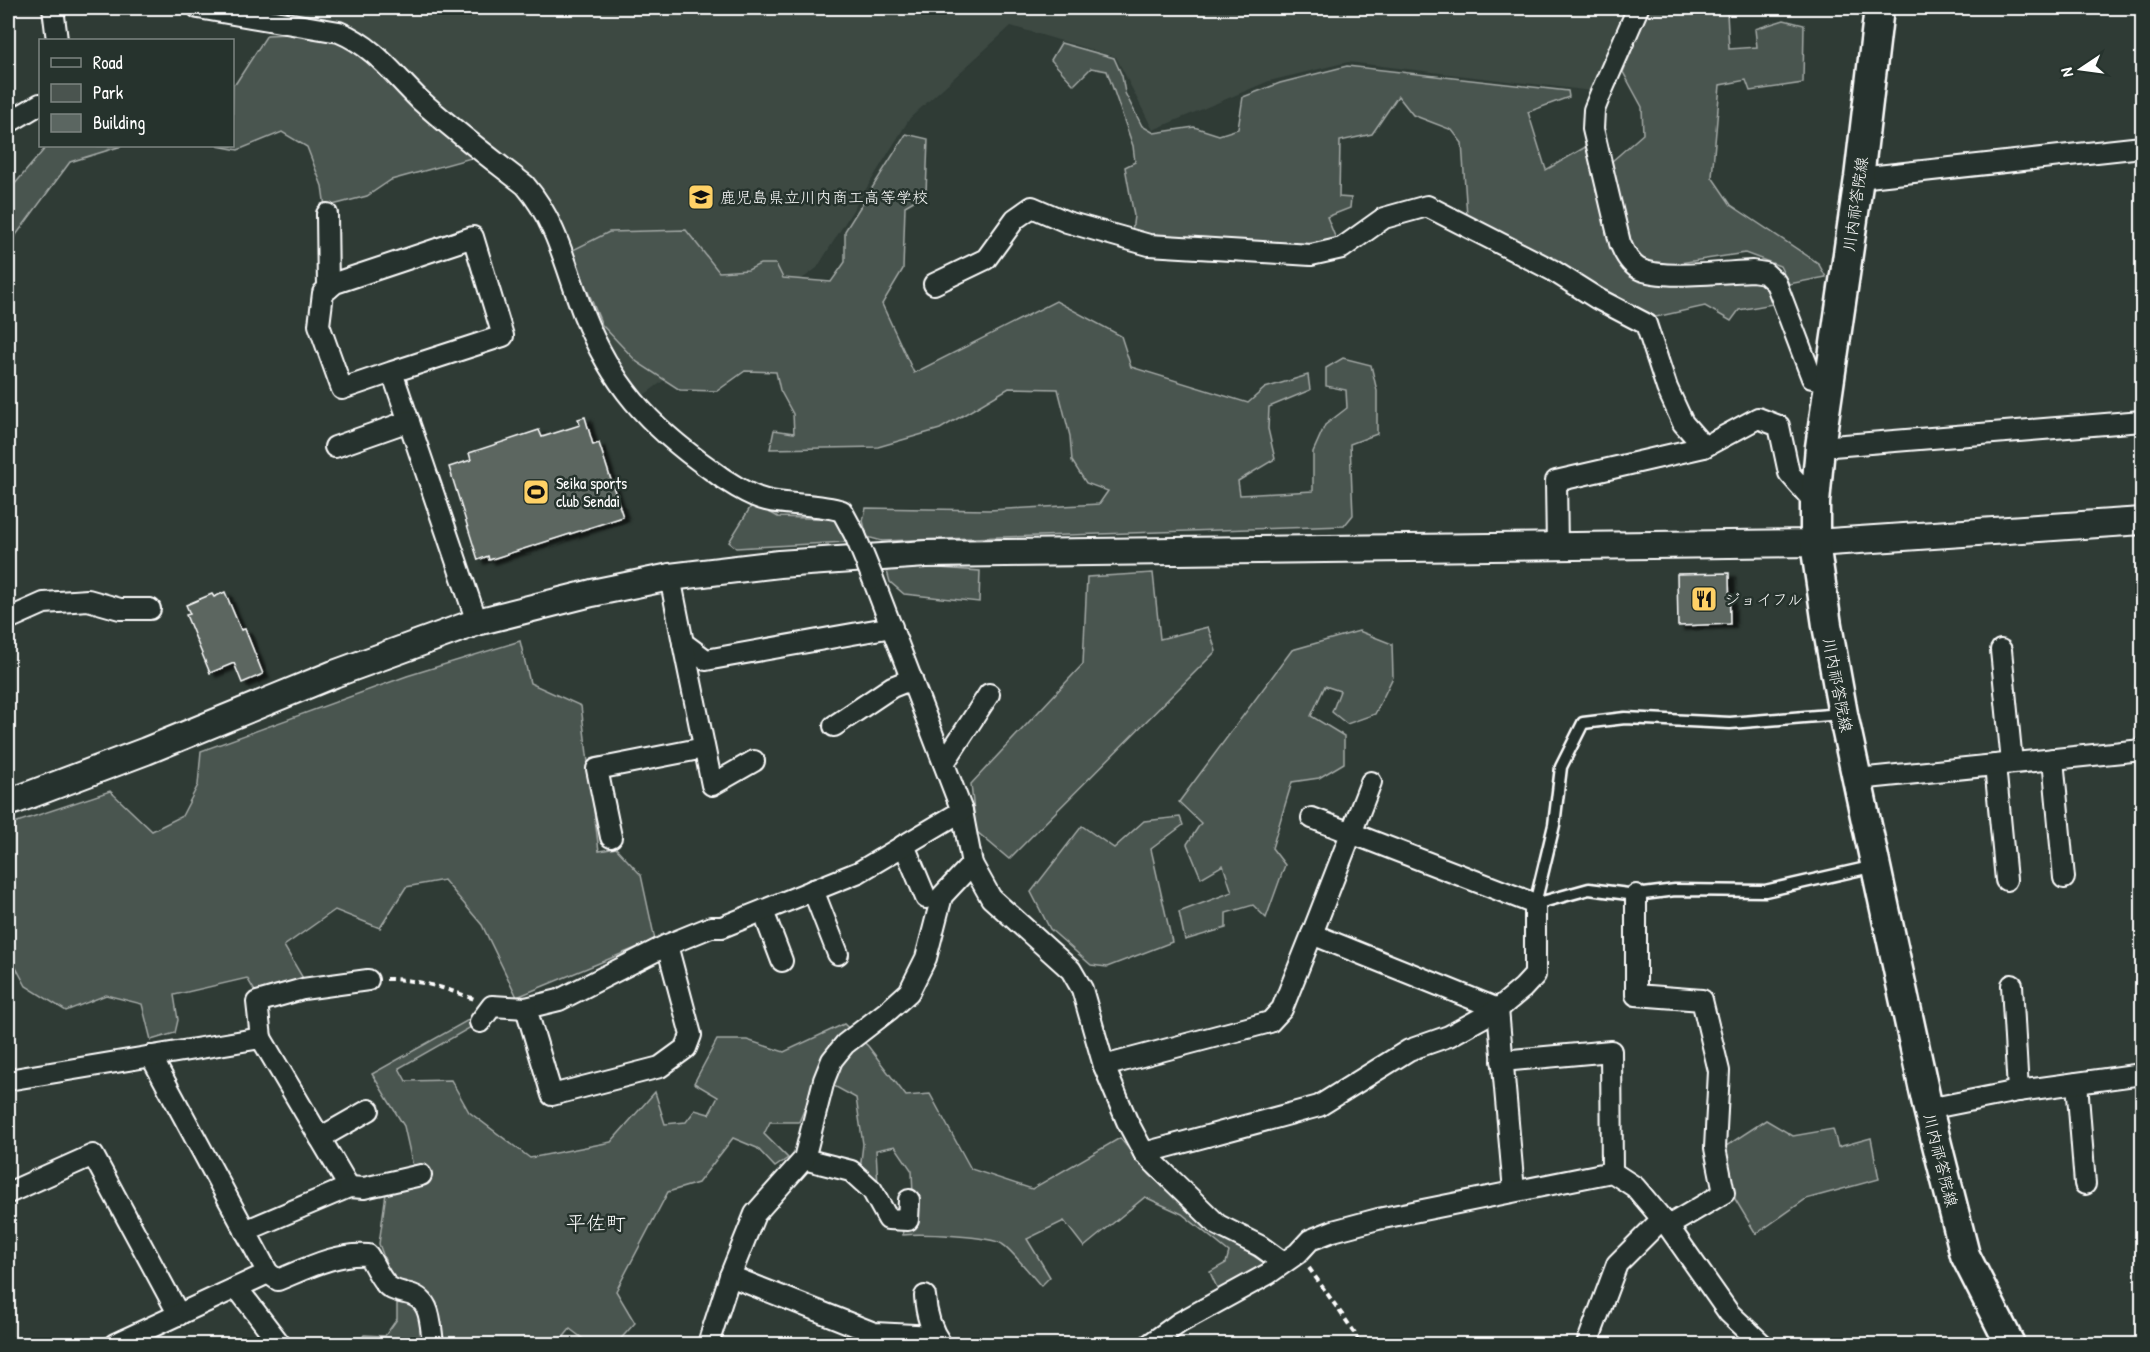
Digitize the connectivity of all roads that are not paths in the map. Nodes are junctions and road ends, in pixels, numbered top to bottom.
1 (52, 8) edge
2 (198, 8) edge
3 (1638, 8) edge
4 (1879, 8) edge
5 (57, 39) edge
6 (39, 105) edge
7 (8, 123) edge
8 (2142, 147) edge
9 (1859, 178) junction
10 (327, 214) dead end
11 (934, 284) dead end
12 (328, 289) junction
13 (393, 372) junction
14 (1829, 381) junction
15 (409, 421) junction
16 (2142, 421) edge
17 (335, 447) dead end
18 (1704, 447) junction
19 (1820, 447) junction
20 (1815, 503) junction
21 (2142, 521) edge
22 (1815, 543) junction
23 (1557, 548) junction
24 (670, 578) junction
25 (150, 609) dead end
26 (8, 619) edge
27 (477, 622) junction
28 (892, 627) junction
29 (683, 643) junction
30 (2001, 650) dead end
31 (912, 679) junction
32 (989, 693) dead end
33 (1843, 714) junction
34 (834, 726) dead end
35 (704, 748) junction
36 (2142, 750) edge
37 (2053, 759) junction
38 (754, 761) dead end
39 (944, 763) junction
40 (2004, 764) junction
41 (1858, 779) junction
42 (1371, 782) dead end
43 (8, 803) edge
44 (962, 810) junction
45 (1312, 818) dead end
46 (1351, 834) junction
47 (611, 837) dead end
48 (904, 845) junction
49 (972, 864) junction
50 (1875, 866) junction
51 (2064, 878) dead end
52 (2006, 880) dead end
53 (813, 890) junction
54 (1636, 895) junction
55 (926, 898) dead end
56 (1535, 904) junction
57 (763, 911) junction
58 (1312, 934) junction
59 (667, 945) junction
60 (838, 954) dead end
61 (782, 961) dead end
62 (368, 980) road end
63 (2012, 985) dead end
64 (526, 1008) junction
65 (1498, 1009) junction
66 (480, 1022) dead end
67 (261, 1038) junction
68 (151, 1056) junction
69 (1502, 1061) junction
70 (1104, 1066) junction
71 (2142, 1074) edge
72 (8, 1080) edge
73 (2077, 1083) junction
74 (2018, 1091) junction
75 (1928, 1109) junction
76 (369, 1110) dead end
77 (320, 1138) junction
78 (1144, 1154) junction
79 (804, 1159) junction
80 (1612, 1172) junction
81 (421, 1175) dead end
82 (2085, 1184) dead end
83 (349, 1187) junction
84 (1514, 1191) junction
85 (8, 1193) edge
86 (909, 1200) dead end
87 (1665, 1222) junction
88 (245, 1231) junction
89 (1290, 1258) junction
90 (268, 1273) junction
91 (730, 1276) junction
92 (237, 1288) junction
93 (925, 1296) dead end
94 (179, 1315) junction
95 (144, 1339) edge
96 (938, 1340) edge
97 (275, 1342) edge
98 (115, 1344) edge
99 (433, 1344) edge
100 (708, 1344) edge
101 (1150, 1344) edge
102 (1587, 1344) edge
103 (1762, 1344) edge
104 (2010, 1344) edge

1 - 5 street
2 - 28 street, bridge
3 - 14 street
4 - 9 main road, 川内祁答院線
6 - 7 street
8 - 9 street
9 - 14 main road, 川内祁答院線
10 - 12 street
11 - 18 street
12 - 13 street
12 - 13 street
13 - 15 street
14 - 19 main road, 川内祁答院線
15 - 17 street
15 - 27 street
16 - 19 street
18 - 20 street
18 - 23 street
19 - 20 main road, 川内祁答院線
20 - 22 main road, 川内祁答院線
21 - 22 street
22 - 23 street
22 - 33 main road, 川内祁答院線
23 - 24 street
24 - 27 street
24 - 29 street
25 - 26 street
27 - 43 street
28 - 29 street
28 - 31 street
29 - 35 street
30 - 40 street
31 - 34 street
31 - 39 street
32 - 39 street
33 - 41 main road, 川内祁答院線
33 - 56 lane
35 - 38 street
35 - 47 street
36 - 37 street
37 - 40 street
37 - 51 street
39 - 44 street
40 - 41 street
40 - 52 street
41 - 50 main road, 川内祁答院線
42 - 46 street
44 - 48 street
44 - 49 street
45 - 46 street
46 - 56 street
46 - 58 street
48 - 53 street
48 - 55 street
49 - 70 street
49 - 79 street
50 - 54 lane
50 - 75 main road, 川内祁答院線
53 - 57 street
53 - 60 street
54 - 56 lane
54 - 87 street
56 - 65 street
57 - 59 street
57 - 61 street
58 - 65 street
58 - 70 street
59 - 64 street
59 - 64 street
62 - 67 street
63 - 74 street
64 - 66 street
65 - 69 street
65 - 78 street
67 - 68 street
67 - 77 street
68 - 72 street
68 - 88 street
69 - 80 street
69 - 84 street
70 - 78 street
71 - 73 street
73 - 74 street
73 - 82 street
74 - 75 street
75 - 104 main road, 川内祁答院線
76 - 77 street
77 - 83 street
78 - 89 street
79 - 86 street
79 - 91 street
80 - 84 street
80 - 87 street
81 - 83 street
83 - 88 street
84 - 89 street
85 - 94 street
87 - 102 street
87 - 103 street
88 - 90 street
89 - 101 street
90 - 92 street
90 - 99 street
91 - 96 street
91 - 100 street
92 - 94 street
92 - 97 street
93 - 96 street
94 - 95 street
95 - 98 street

